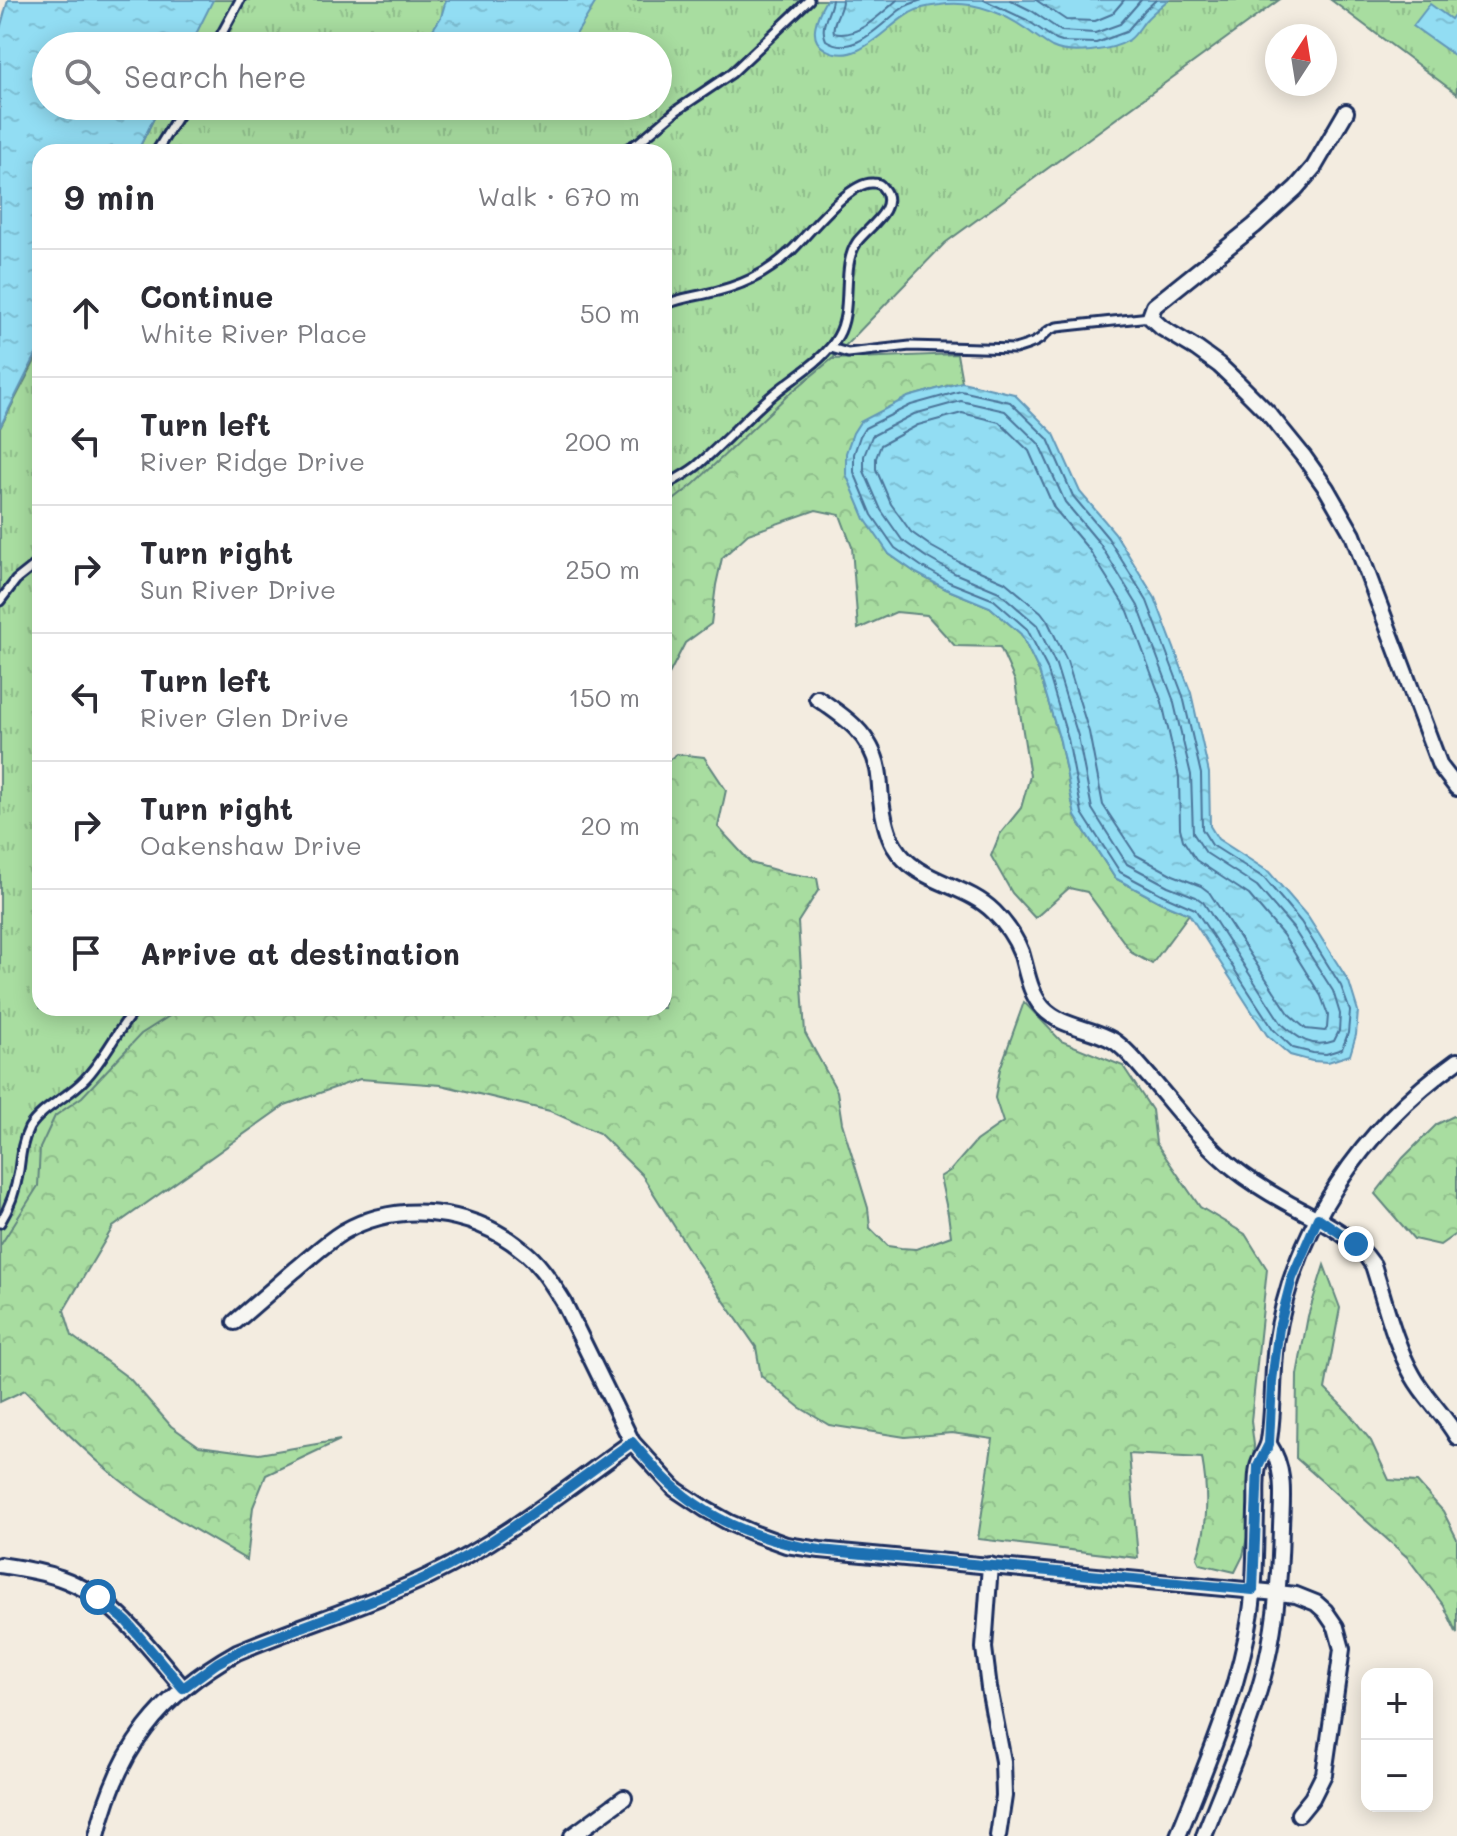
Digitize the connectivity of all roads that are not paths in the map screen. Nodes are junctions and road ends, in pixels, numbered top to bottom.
1 (240, 0) edge
2 (809, 0) edge
3 (223, 32) edge
4 (1346, 112) dead end
5 (672, 114) edge
6 (175, 120) edge
7 (665, 120) edge
8 (161, 144) edge
9 (635, 144) edge
10 (672, 302) edge
11 (1150, 317) junction
12 (831, 348) junction
13 (672, 482) edge
14 (32, 567) edge
15 (0, 601) edge
16 (817, 698) dead end
17 (1457, 788) edge
18 (131, 1016) edge
19 (1457, 1061) edge
20 (1318, 1218) junction
21 (0, 1223) edge
22 (235, 1322) dead end
23 (1457, 1437) edge
24 (632, 1442) junction
25 (1269, 1444) junction
26 (0, 1565) edge
27 (990, 1565) junction
28 (1265, 1592) junction
29 (183, 1688) junction
30 (624, 1798) dead end
31 (1299, 1814) dead end
32 (97, 1836) edge
33 (572, 1836) edge
34 (998, 1836) edge
35 (1178, 1836) edge
36 (1204, 1836) edge

1 - 3 lane
2 - 5 lane
4 - 11 street
6 - 8 lane
7 - 9 lane
10 - 12 lane
11 - 12 lane
11 - 17 street
12 - 13 lane
14 - 15 lane
16 - 20 street
18 - 21 lane
19 - 20 street
20 - 23 street
20 - 25 street
22 - 24 street
24 - 27 street
24 - 29 street
25 - 28 street
25 - 28 street
26 - 29 street
27 - 28 street
27 - 34 street
28 - 31 street
28 - 35 street
28 - 36 street
29 - 32 street
30 - 33 street

